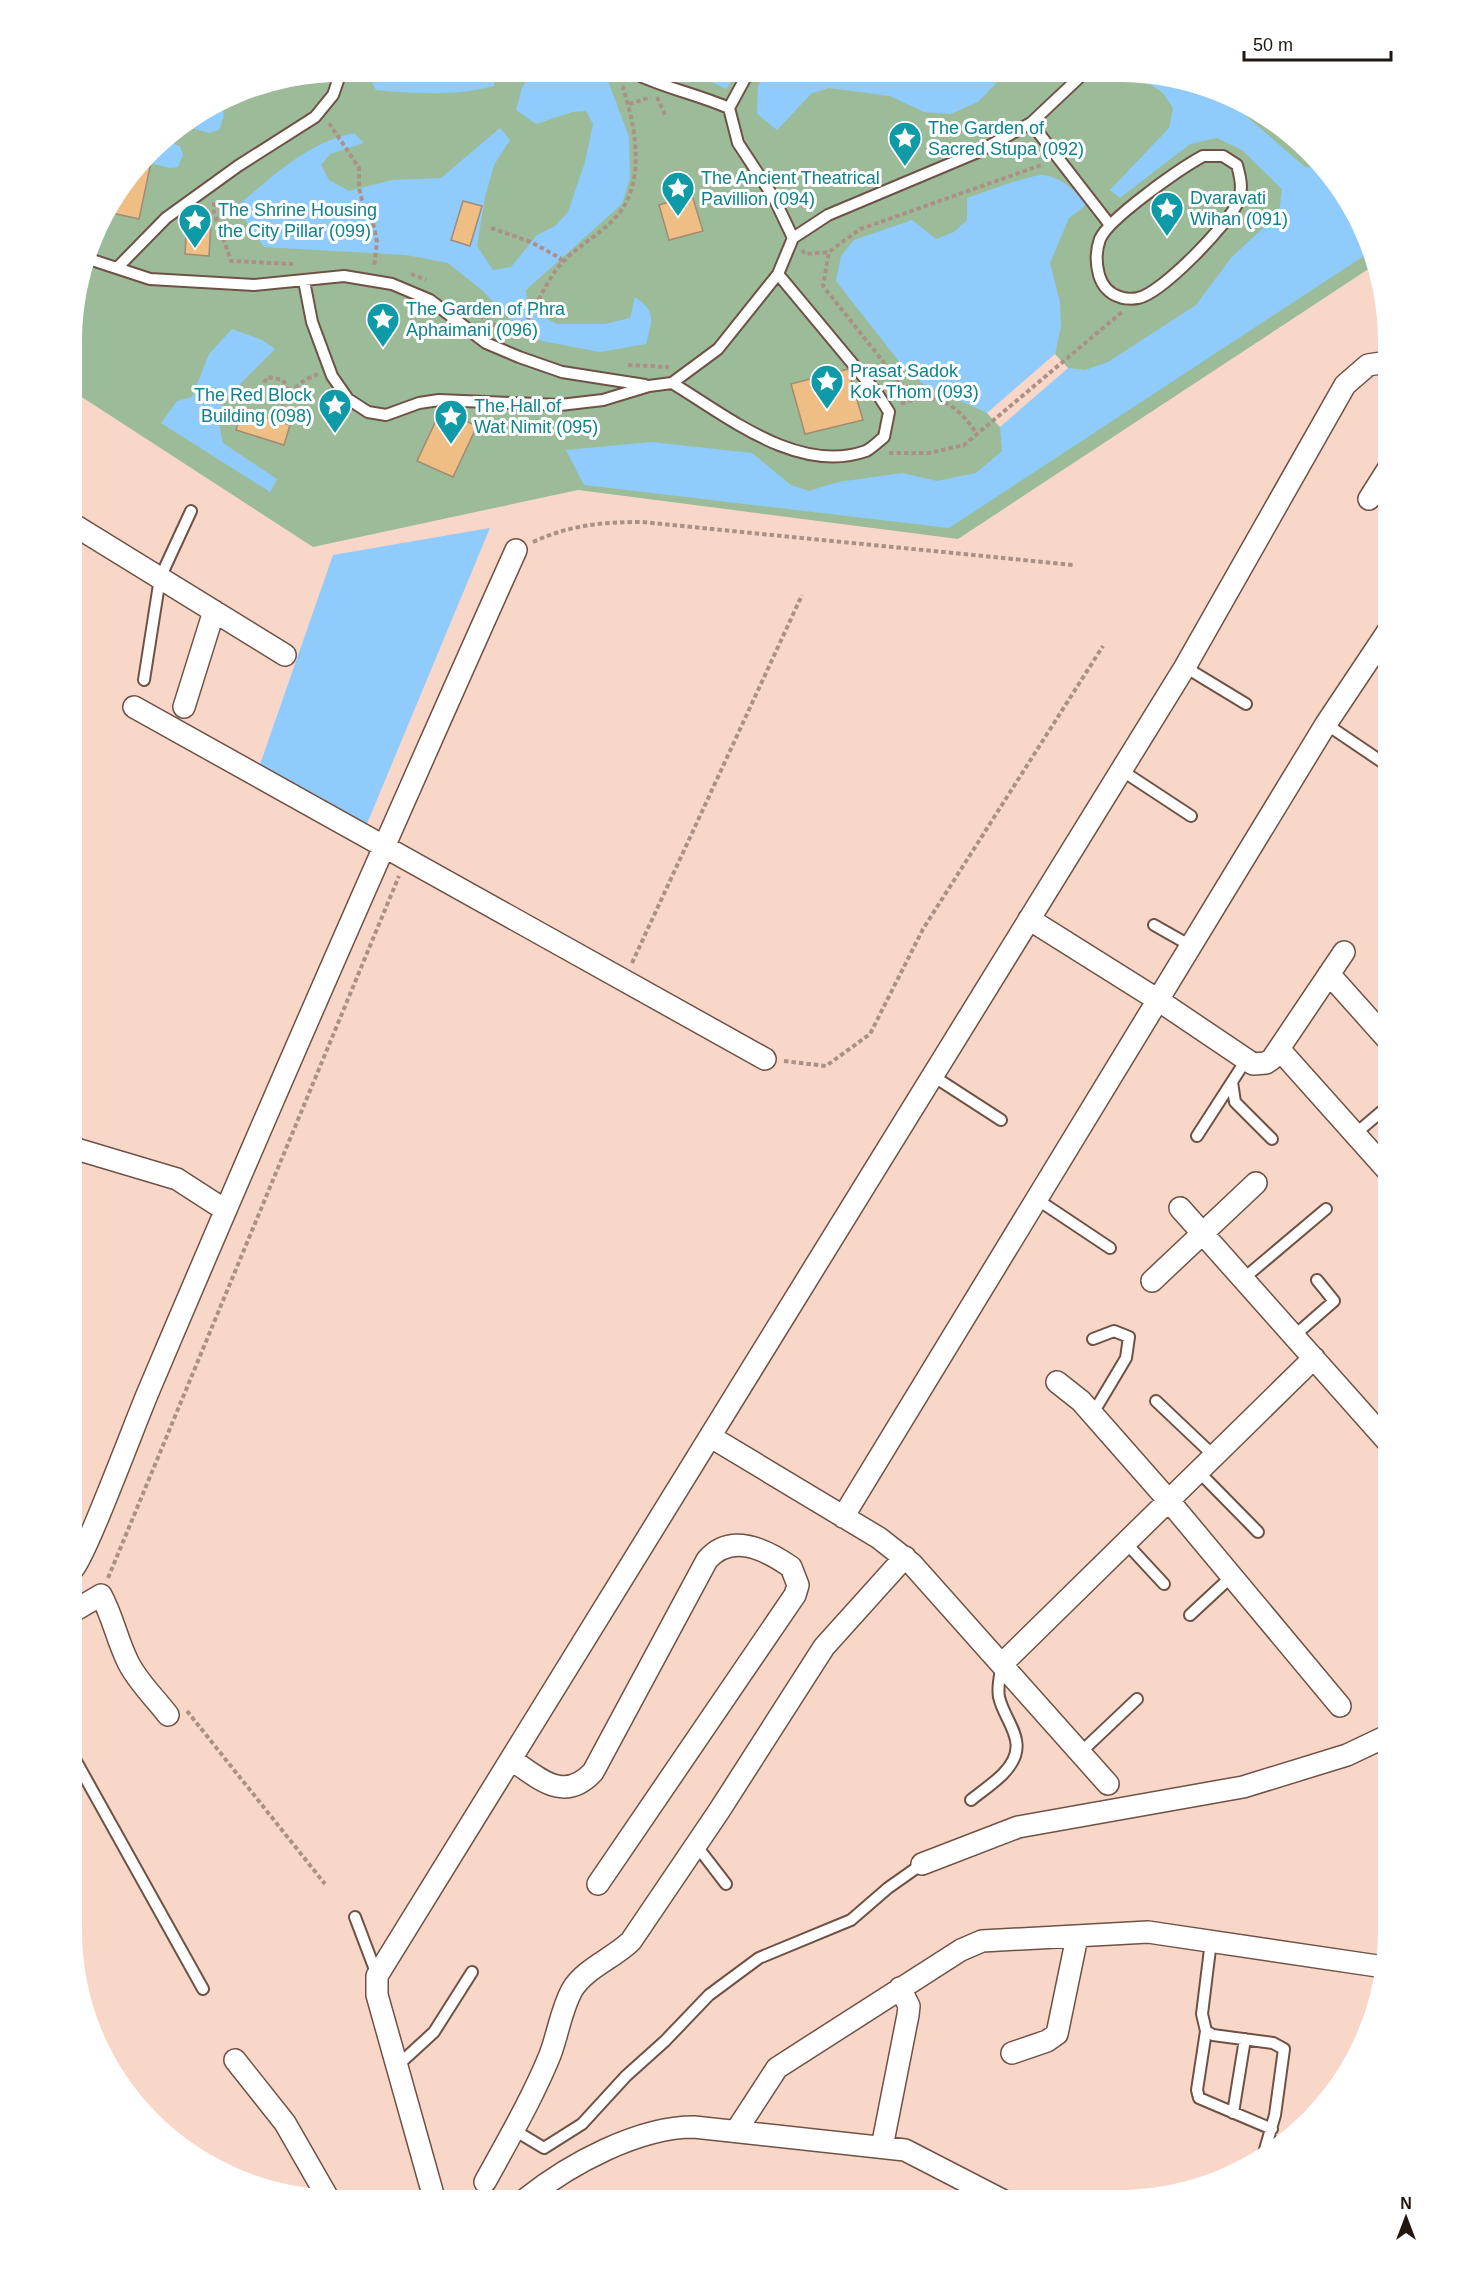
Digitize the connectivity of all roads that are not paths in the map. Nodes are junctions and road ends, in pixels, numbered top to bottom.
1 (337, 82) edge
2 (647, 82) edge
3 (743, 82) edge
4 (1075, 82) edge
5 (729, 108) junction
6 (1031, 123) junction
7 (1110, 225) junction
8 (793, 238) junction
9 (95, 261) edge
10 (118, 267) junction
11 (778, 274) junction
12 (304, 281) junction
13 (1378, 364) edge
14 (672, 383) junction
15 (649, 386) junction
16 (1378, 485) edge
17 (1369, 499) dead end
18 (191, 511) dead end
19 (82, 530) edge
20 (516, 550) road end
21 (160, 578) junction
22 (214, 611) junction
23 (285, 655) dead end
24 (1378, 661) edge
25 (1185, 667) junction
26 (144, 680) dead end
27 (1246, 704) dead end
28 (134, 706) dead end
29 (184, 707) dead end
30 (1326, 724) junction
31 (1378, 759) edge
32 (1121, 770) junction
33 (1191, 816) dead end
34 (384, 846) junction
35 (1029, 919) junction
36 (1154, 925) dead end
37 (1191, 946) junction
38 (1344, 952) dead end
39 (1329, 974) junction
40 (1158, 1000) junction
41 (1378, 1029) edge
42 (1278, 1049) junction
43 (765, 1059) road end
44 (1246, 1060) junction
45 (933, 1076) junction
46 (1378, 1114) edge
47 (1001, 1120) dead end
48 (1355, 1134) junction
49 (1272, 1139) dead end
50 (82, 1151) edge
51 (1378, 1160) edge
52 (1257, 1183) dead end
53 (1038, 1200) junction
54 (1180, 1208) dead end
55 (1326, 1209) dead end
56 (225, 1210) junction
57 (1203, 1234) junction
58 (1110, 1248) dead end
59 (1243, 1279) junction
60 (1317, 1280) dead end
61 (1152, 1281) dead end
62 (1294, 1336) junction
63 (1093, 1339) dead end
64 (1314, 1358) junction
65 (1057, 1382) dead end
66 (1156, 1401) dead end
67 (1091, 1415) junction
68 (1378, 1431) edge
69 (711, 1437) junction
70 (1214, 1456) junction
71 (1198, 1471) junction
72 (1169, 1501) junction
73 (843, 1517) junction
74 (1258, 1532) dead end
75 (1126, 1543) junction
76 (82, 1554) edge
77 (905, 1557) junction
78 (1232, 1576) junction
79 (1164, 1584) dead end
80 (82, 1606) edge
81 (1190, 1615) dead end
82 (1003, 1663) junction
83 (1137, 1699) dead end
84 (1340, 1706) dead end
85 (163, 1708) road end
86 (1378, 1741) edge
87 (1081, 1752) junction
88 (512, 1760) junction
89 (82, 1772) edge
90 (1108, 1784) dead end
91 (971, 1800) dead end
92 (696, 1845) junction
93 (922, 1864) joint
94 (598, 1884) dead end
95 (726, 1884) dead end
96 (355, 1917) dead end
97 (1077, 1937) junction
98 (1211, 1941) junction
99 (1375, 1966) edge
100 (472, 1972) dead end
101 (377, 1976) junction
102 (900, 1988) junction
103 (203, 1989) dead end
104 (1206, 2031) junction
105 (1245, 2039) junction
106 (1012, 2053) dead end
107 (235, 2060) dead end
108 (397, 2066) junction
109 (1233, 2113) junction
110 (1272, 2129) junction
111 (514, 2130) junction
112 (736, 2131) junction
113 (1268, 2142) edge
114 (882, 2146) junction
115 (485, 2182) dead end
116 (323, 2189) edge
117 (432, 2190) edge
118 (538, 2190) edge
119 (983, 2190) edge

1 - 10 lane
2 - 5 lane
3 - 5 lane
4 - 6 lane
5 - 8 lane
6 - 7 lane
6 - 8 lane
7 - 7 lane
8 - 11 lane
9 - 10 lane
10 - 12 lane
11 - 14 lane
11 - 14 lane
12 - 15 lane
12 - 15 lane
13 - 25 street
14 - 15 lane
16 - 17 street
18 - 21 lane
19 - 21 street
20 - 34 street
21 - 22 street
21 - 26 lane
22 - 23 street
22 - 29 street
24 - 30 street
25 - 27 lane
25 - 32 street
28 - 34 street
30 - 31 lane
30 - 37 street
32 - 33 lane
32 - 35 street
34 - 43 street
34 - 56 street
35 - 40 street
35 - 45 street
36 - 37 lane
37 - 40 street
38 - 39 street
39 - 41 street
39 - 42 street
40 - 44 street
40 - 53 street
42 - 44 street
42 - 48 street
44 - 49 lane
45 - 47 lane
45 - 69 street
46 - 48 lane
48 - 51 street
50 - 56 street
52 - 57 street
53 - 58 lane
53 - 73 street
54 - 57 street
55 - 59 lane
56 - 76 street
57 - 59 street
57 - 61 street
59 - 62 street
60 - 62 lane
62 - 64 street
63 - 67 lane
64 - 68 street
64 - 70 street
65 - 67 street
66 - 70 lane
67 - 72 street
69 - 73 street
69 - 88 street
70 - 71 street
71 - 72 street
71 - 74 lane
72 - 75 street
72 - 78 street
73 - 77 street
75 - 79 lane
75 - 82 street
77 - 82 street
77 - 92 street
78 - 81 lane
78 - 84 street
80 - 85 street
82 - 87 street
82 - 91 lane
83 - 87 lane
86 - 93 street
87 - 90 street
88 - 94 street
88 - 101 street
89 - 103 lane
92 - 95 lane
92 - 111 street
93 - 111 lane
96 - 101 lane
97 - 98 street
97 - 102 street
97 - 106 street
98 - 99 street
98 - 104 lane
100 - 108 lane
101 - 108 street
102 - 112 street
102 - 114 street
104 - 105 lane
104 - 109 lane
105 - 109 lane
105 - 110 lane
107 - 116 street
108 - 117 street
109 - 110 lane
110 - 113 lane
111 - 115 street
112 - 114 street
112 - 118 street
114 - 119 street

